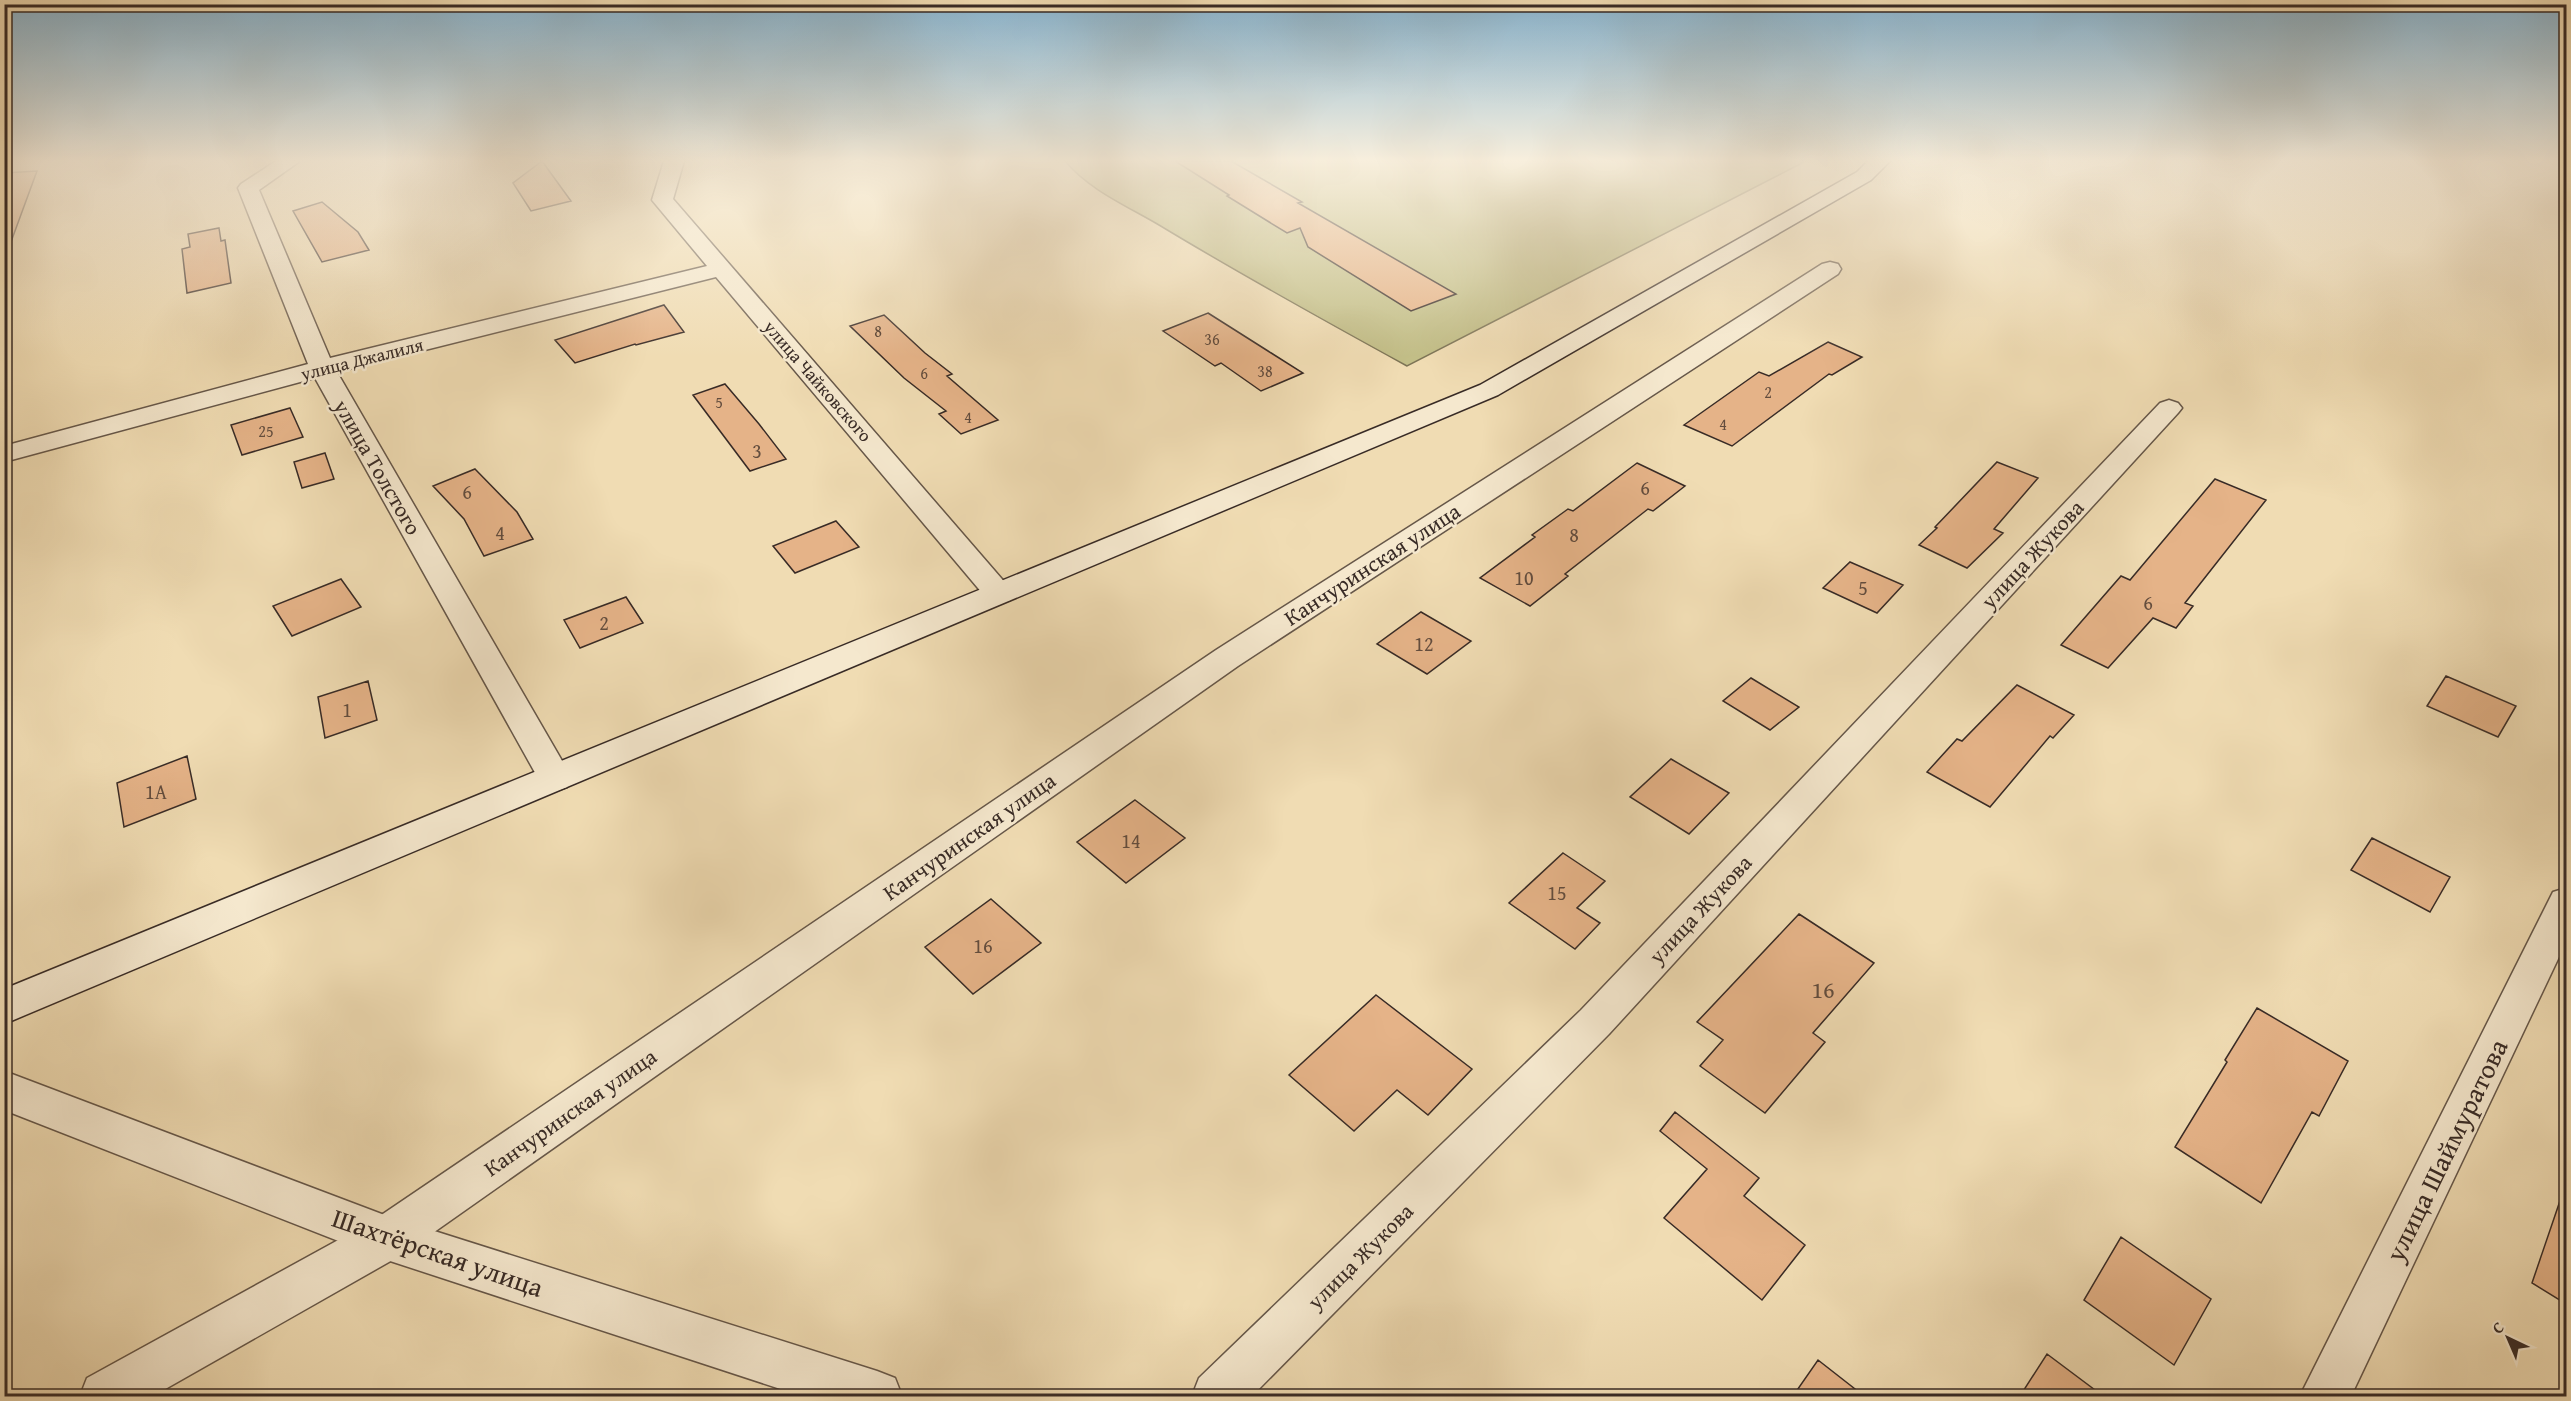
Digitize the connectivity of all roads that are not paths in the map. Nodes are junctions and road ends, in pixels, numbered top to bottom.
1 (264, 226) edge
2 (685, 226) edge
3 (1776, 226) edge
4 (722, 269) junction
5 (1830, 269) dead end
6 (322, 368) junction
7 (2169, 408) dead end
8 (4, 454) edge
9 (999, 593) junction
10 (555, 778) junction
11 (2566, 903) edge
12 (4, 1007) edge
13 (4, 1090) edge
14 (387, 1238) junction
15 (105, 1396) edge
16 (877, 1396) edge
17 (1217, 1396) edge
18 (2325, 1396) edge

1 - 6 street, улица Толстого
2 - 4 street, улица Чайковского
3 - 9 street
4 - 6 street, улица Джалиля
4 - 9 street, улица Чайковского
5 - 14 street, Канчуринская улица
6 - 8 street, улица Джалиля
6 - 10 street, улица Толстого
7 - 17 street, улица Жукова
9 - 10 street
10 - 12 street
11 - 18 street, улица Шаймуратова
13 - 14 street, Шахтёрская улица
14 - 15 street, Канчуринская улица
14 - 16 street, Шахтёрская улица

